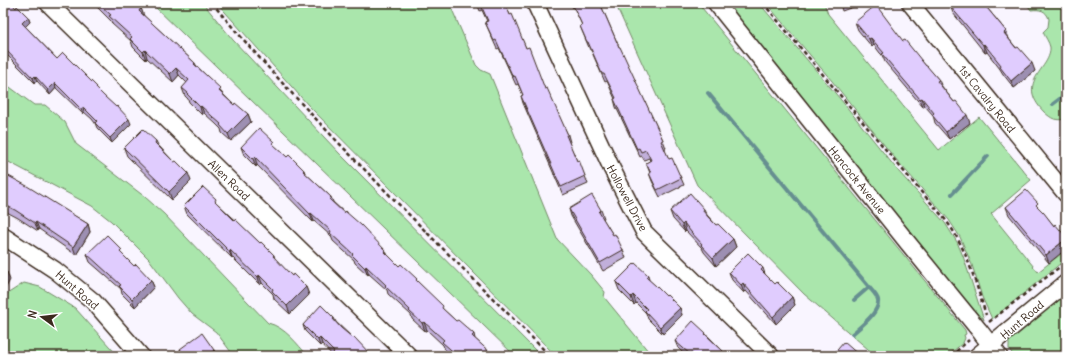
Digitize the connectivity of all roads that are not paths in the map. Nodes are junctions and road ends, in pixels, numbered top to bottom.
1 (48, 3) edge
2 (535, 3) edge
3 (716, 3) edge
4 (910, 3) edge
5 (1066, 194) edge
6 (3, 236) edge
7 (1066, 283) edge
8 (995, 351) edge
9 (141, 356) edge
10 (409, 356) edge
11 (771, 356) edge
12 (977, 356) edge

1 - 10 street, Allen Road
2 - 11 street, Hollowell Drive
3 - 8 street, Hancock Avenue
4 - 5 street, 1st Cavalry Road
6 - 9 street, Hunt Road
7 - 8 street, Hunt Road
8 - 12 street, Hunt Road

